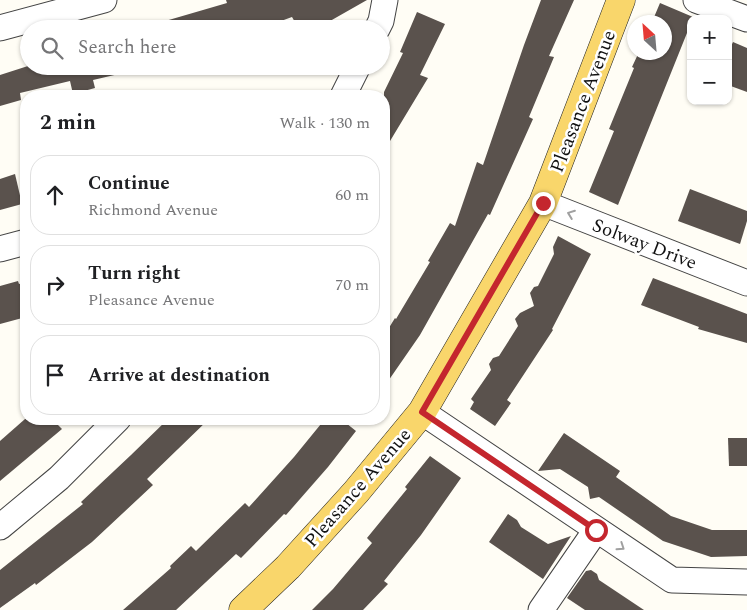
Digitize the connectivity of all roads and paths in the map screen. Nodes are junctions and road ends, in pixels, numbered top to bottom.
1 (104, 0) edge
2 (386, 0) edge
3 (621, 0) edge
4 (696, 0) edge
5 (747, 18) edge
6 (30, 20) edge
7 (380, 20) edge
8 (20, 23) edge
9 (0, 28) edge
10 (354, 75) edge
11 (346, 90) edge
12 (543, 203) junction
13 (20, 244) edge
14 (0, 249) edge
15 (747, 283) edge
16 (422, 412) junction
17 (112, 425) edge
18 (0, 527) edge
19 (596, 530) junction
20 (747, 582) edge
21 (244, 610) edge
22 (541, 610) edge

1 - 6 street
2 - 7 street
3 - 12 main road, Pleasance Avenue
4 - 5 street
8 - 9 street
10 - 11 street
15 -> 12 street, Solway Drive
12 - 16 main road, Pleasance Avenue
13 - 14 street
16 - 19 street
16 - 21 main road, Pleasance Avenue
17 - 18 street
19 -> 20 street
19 - 22 street

